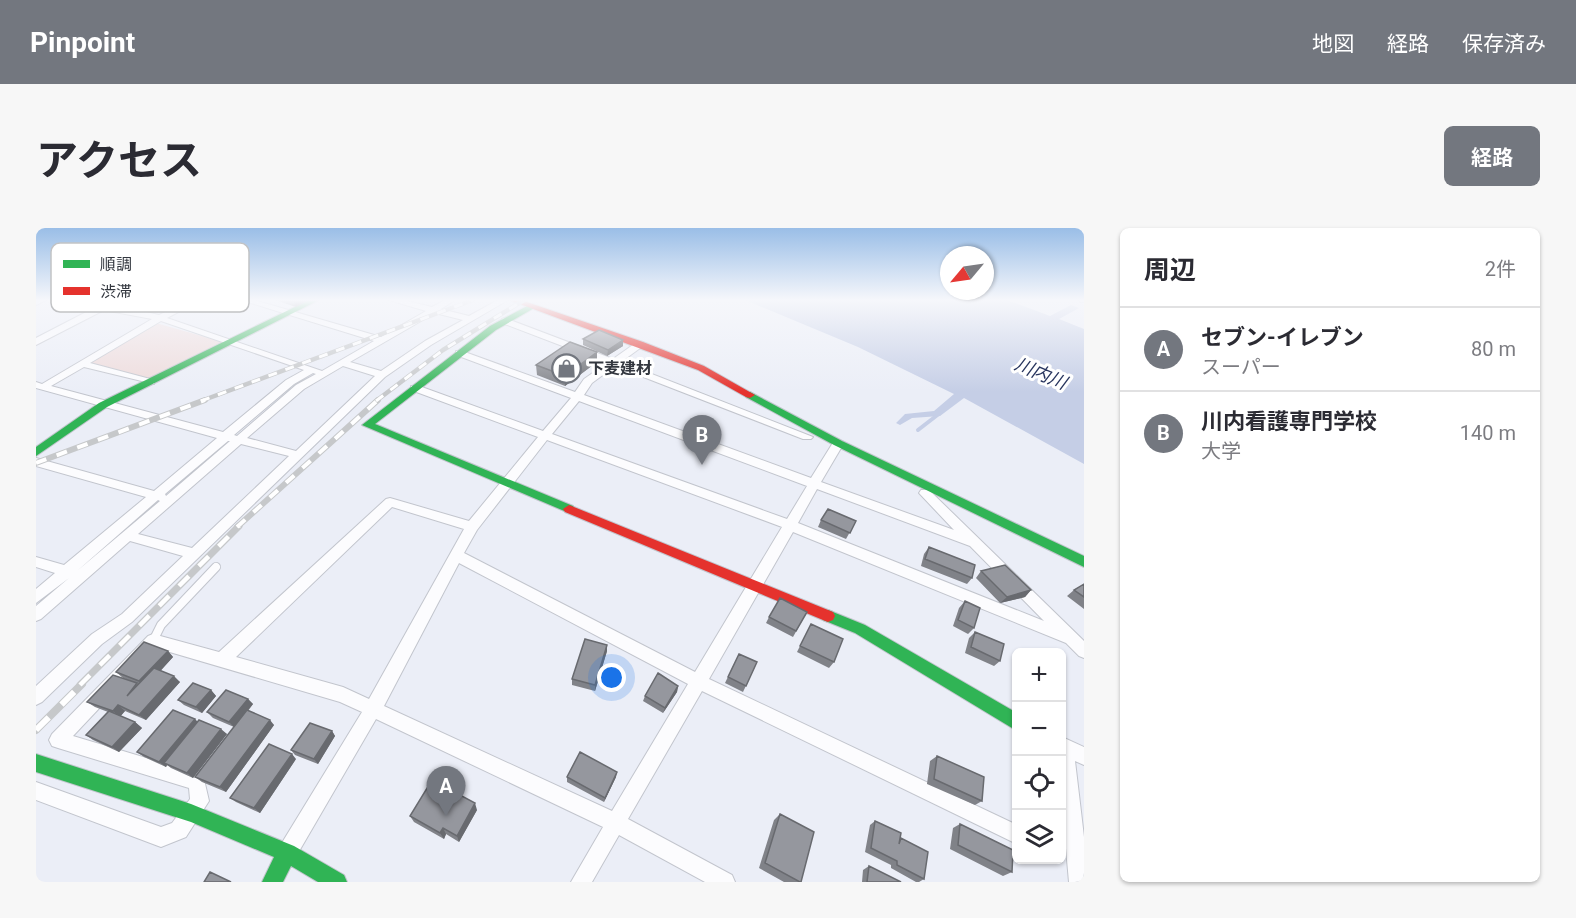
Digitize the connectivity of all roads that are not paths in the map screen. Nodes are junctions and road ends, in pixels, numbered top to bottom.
1 (57, 331) edge
2 (139, 331) edge
3 (199, 331) edge
4 (253, 331) edge
5 (346, 331) edge
6 (385, 331) edge
7 (396, 331) edge
8 (450, 331) edge
9 (491, 331) edge
10 (530, 331) edge
11 (601, 331) edge
12 (370, 338) junction
13 (382, 340) junction
14 (232, 341) junction
15 (36, 342) edge
16 (640, 344) junction
17 (459, 353) junction
18 (612, 361) junction
19 (342, 363) junction
20 (83, 364) junction
21 (313, 369) junction
22 (325, 373) junction
23 (382, 375) junction
24 (150, 382) junction
25 (40, 386) edge
26 (415, 388) junction
27 (578, 396) junction
28 (103, 405) junction
29 (773, 408) junction
30 (756, 418) junction
31 (545, 435) junction
32 (225, 437) junction
33 (807, 438) dead end
34 (241, 441) junction
35 (838, 443) junction
36 (36, 452) edge
37 (298, 455) junction
38 (36, 462) edge
39 (813, 482) junction
40 (505, 484) junction
41 (925, 493) dead end
42 (156, 495) junction
43 (172, 499) junction
44 (789, 525) junction
45 (472, 527) junction
46 (128, 536) junction
47 (973, 542) junction
48 (194, 554) junction
49 (456, 555) junction
50 (36, 562) edge
51 (1084, 562) edge
52 (216, 567) dead end
53 (66, 571) junction
54 (81, 577) junction
55 (755, 587) junction
56 (36, 597) edge
57 (36, 615) edge
58 (1070, 638) junction
59 (153, 641) junction
60 (1084, 651) edge
61 (222, 660) junction
62 (699, 682) junction
63 (36, 697) edge
64 (373, 709) junction
65 (1012, 720) edge
66 (1066, 748) edge
67 (1064, 756) edge
68 (1084, 756) edge
69 (36, 763) edge
70 (36, 791) edge
71 (191, 813) junction
72 (616, 823) junction
73 (1012, 833) edge
74 (287, 853) junction
75 (1072, 868) edge
76 (272, 882) edge
77 (337, 882) edge
78 (581, 882) edge
79 (725, 882) edge

1 - 15 street
2 - 20 street
3 - 14 street
4 - 14 street
5 - 12 street
6 - 12 street
7 - 13 street
8 - 23 street
9 - 17 street
10 - 18 street
11 - 16 street
12 - 13 street
12 - 21 street
13 - 19 street
14 - 21 street
14 - 24 street
16 - 18 street
16 - 29 street
17 - 26 street
17 - 27 street
18 - 27 street
18 - 30 street
19 - 22 street
19 - 23 street
20 - 24 street
20 - 25 street
21 - 22 street
21 - 32 street
22 - 34 street
23 - 37 street
24 - 28 street
25 - 28 street
26 - 31 street
26 - 40 street
27 - 31 street
27 - 39 street
28 - 32 street
28 - 36 street
29 - 30 street
29 - 35 street
30 - 33 street
31 - 40 street
31 - 44 street
32 - 34 street
32 - 42 street
34 - 37 street
34 - 43 street
35 - 39 street
35 - 51 street
37 - 48 street
38 - 42 street
39 - 44 street
39 - 47 street
40 - 45 street
40 - 55 street
41 - 47 street
42 - 43 street
42 - 53 street
43 - 46 street
44 - 55 street
44 - 58 street
45 - 49 street
45 - 61 street
46 - 48 street
46 - 54 street
47 - 58 street
48 - 63 street
49 - 62 street
49 - 64 street
50 - 53 street
52 - 59 lane
53 - 54 street
53 - 56 street
54 - 57 street
55 - 62 street
55 - 65 street
58 - 60 street
59 - 61 street
59 - 71 street
61 - 64 street
62 - 72 street
62 - 73 street
64 - 72 street
64 - 74 street
66 - 68 street
67 - 75 street
69 - 71 street
70 - 71 street
71 - 74 street
72 - 78 street
72 - 79 street
74 - 76 street
74 - 77 street

